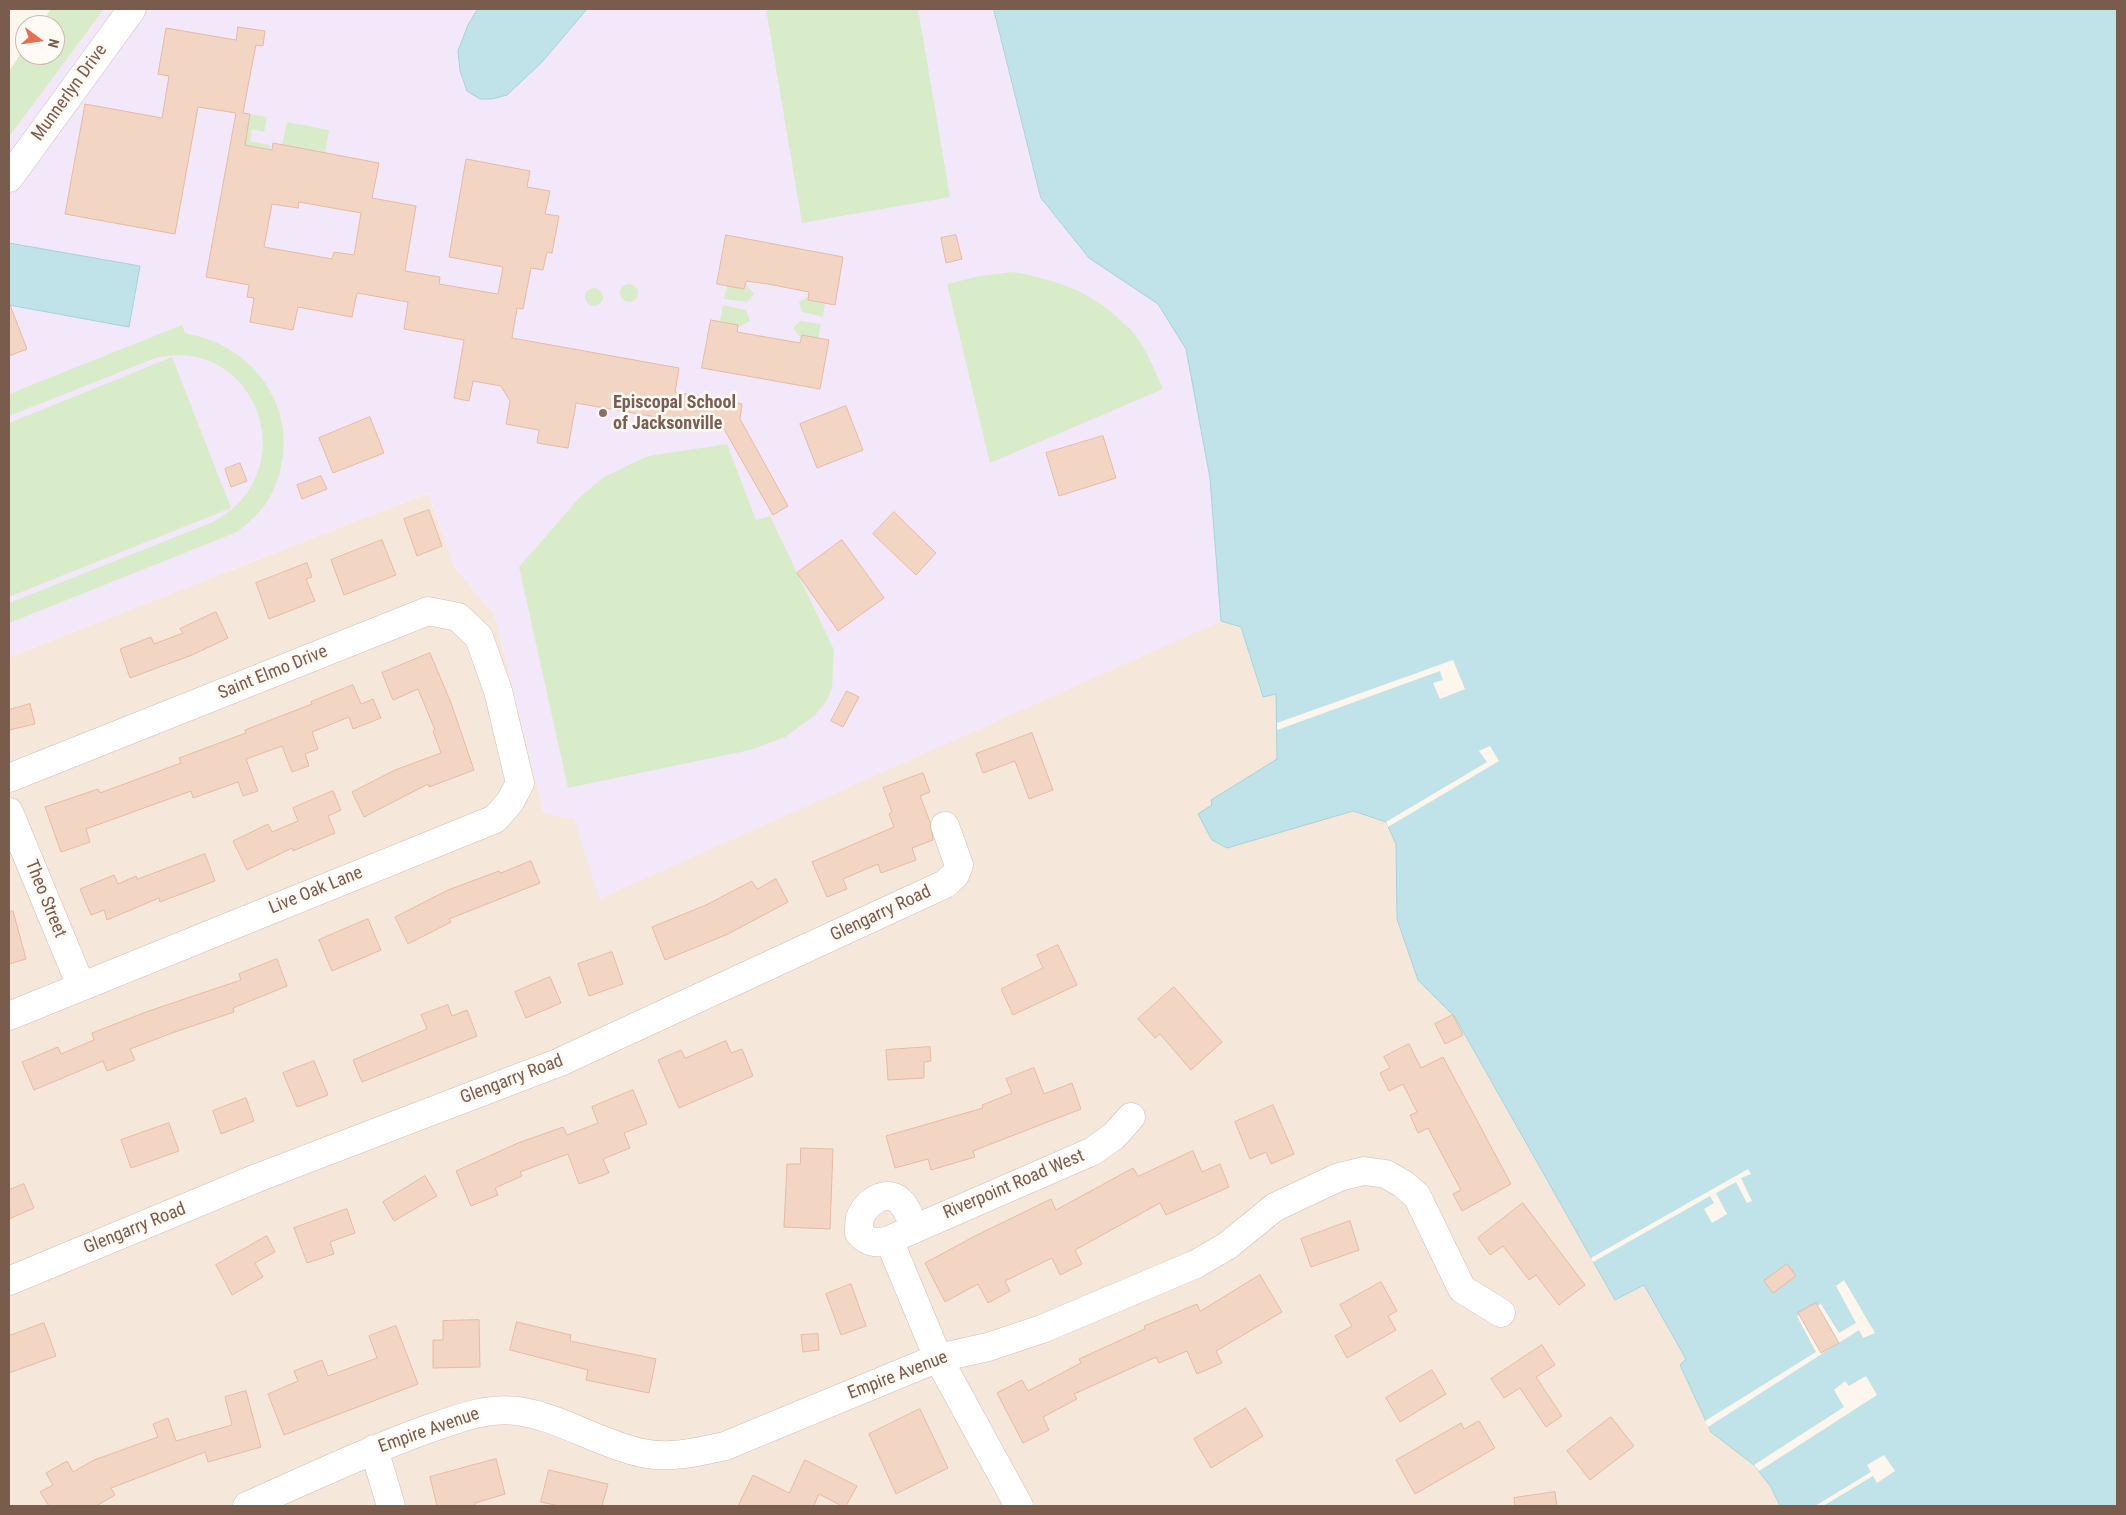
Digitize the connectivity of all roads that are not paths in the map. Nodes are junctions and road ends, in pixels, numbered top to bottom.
1 (132, 9) edge
2 (9, 178) edge
3 (498, 691) joint
4 (9, 778) edge
5 (9, 812) edge
6 (945, 826) dead end
7 (81, 986) junction
8 (9, 1016) edge
9 (1131, 1117) dead end
10 (915, 1228) junction
11 (889, 1240) junction
12 (9, 1281) edge
13 (1501, 1313) dead end
14 (938, 1358) junction
15 (374, 1449) junction
16 (247, 1506) edge
17 (391, 1506) edge
18 (1019, 1506) edge

1 - 2 street, Munnerlyn Drive
3 - 4 street, Saint Elmo Drive
3 - 7 street, Live Oak Lane
5 - 7 street, Theo Street
6 - 12 street, Glengarry Road
7 - 8 street, Live Oak Lane
9 - 10 street, Riverpoint Road West
10 - 11 street, Riverpoint Road West
10 - 11 street
11 - 14 street
13 - 14 street, Empire Avenue
14 - 15 street, Empire Avenue
14 - 18 street
15 - 16 street, Empire Avenue
15 - 17 street

